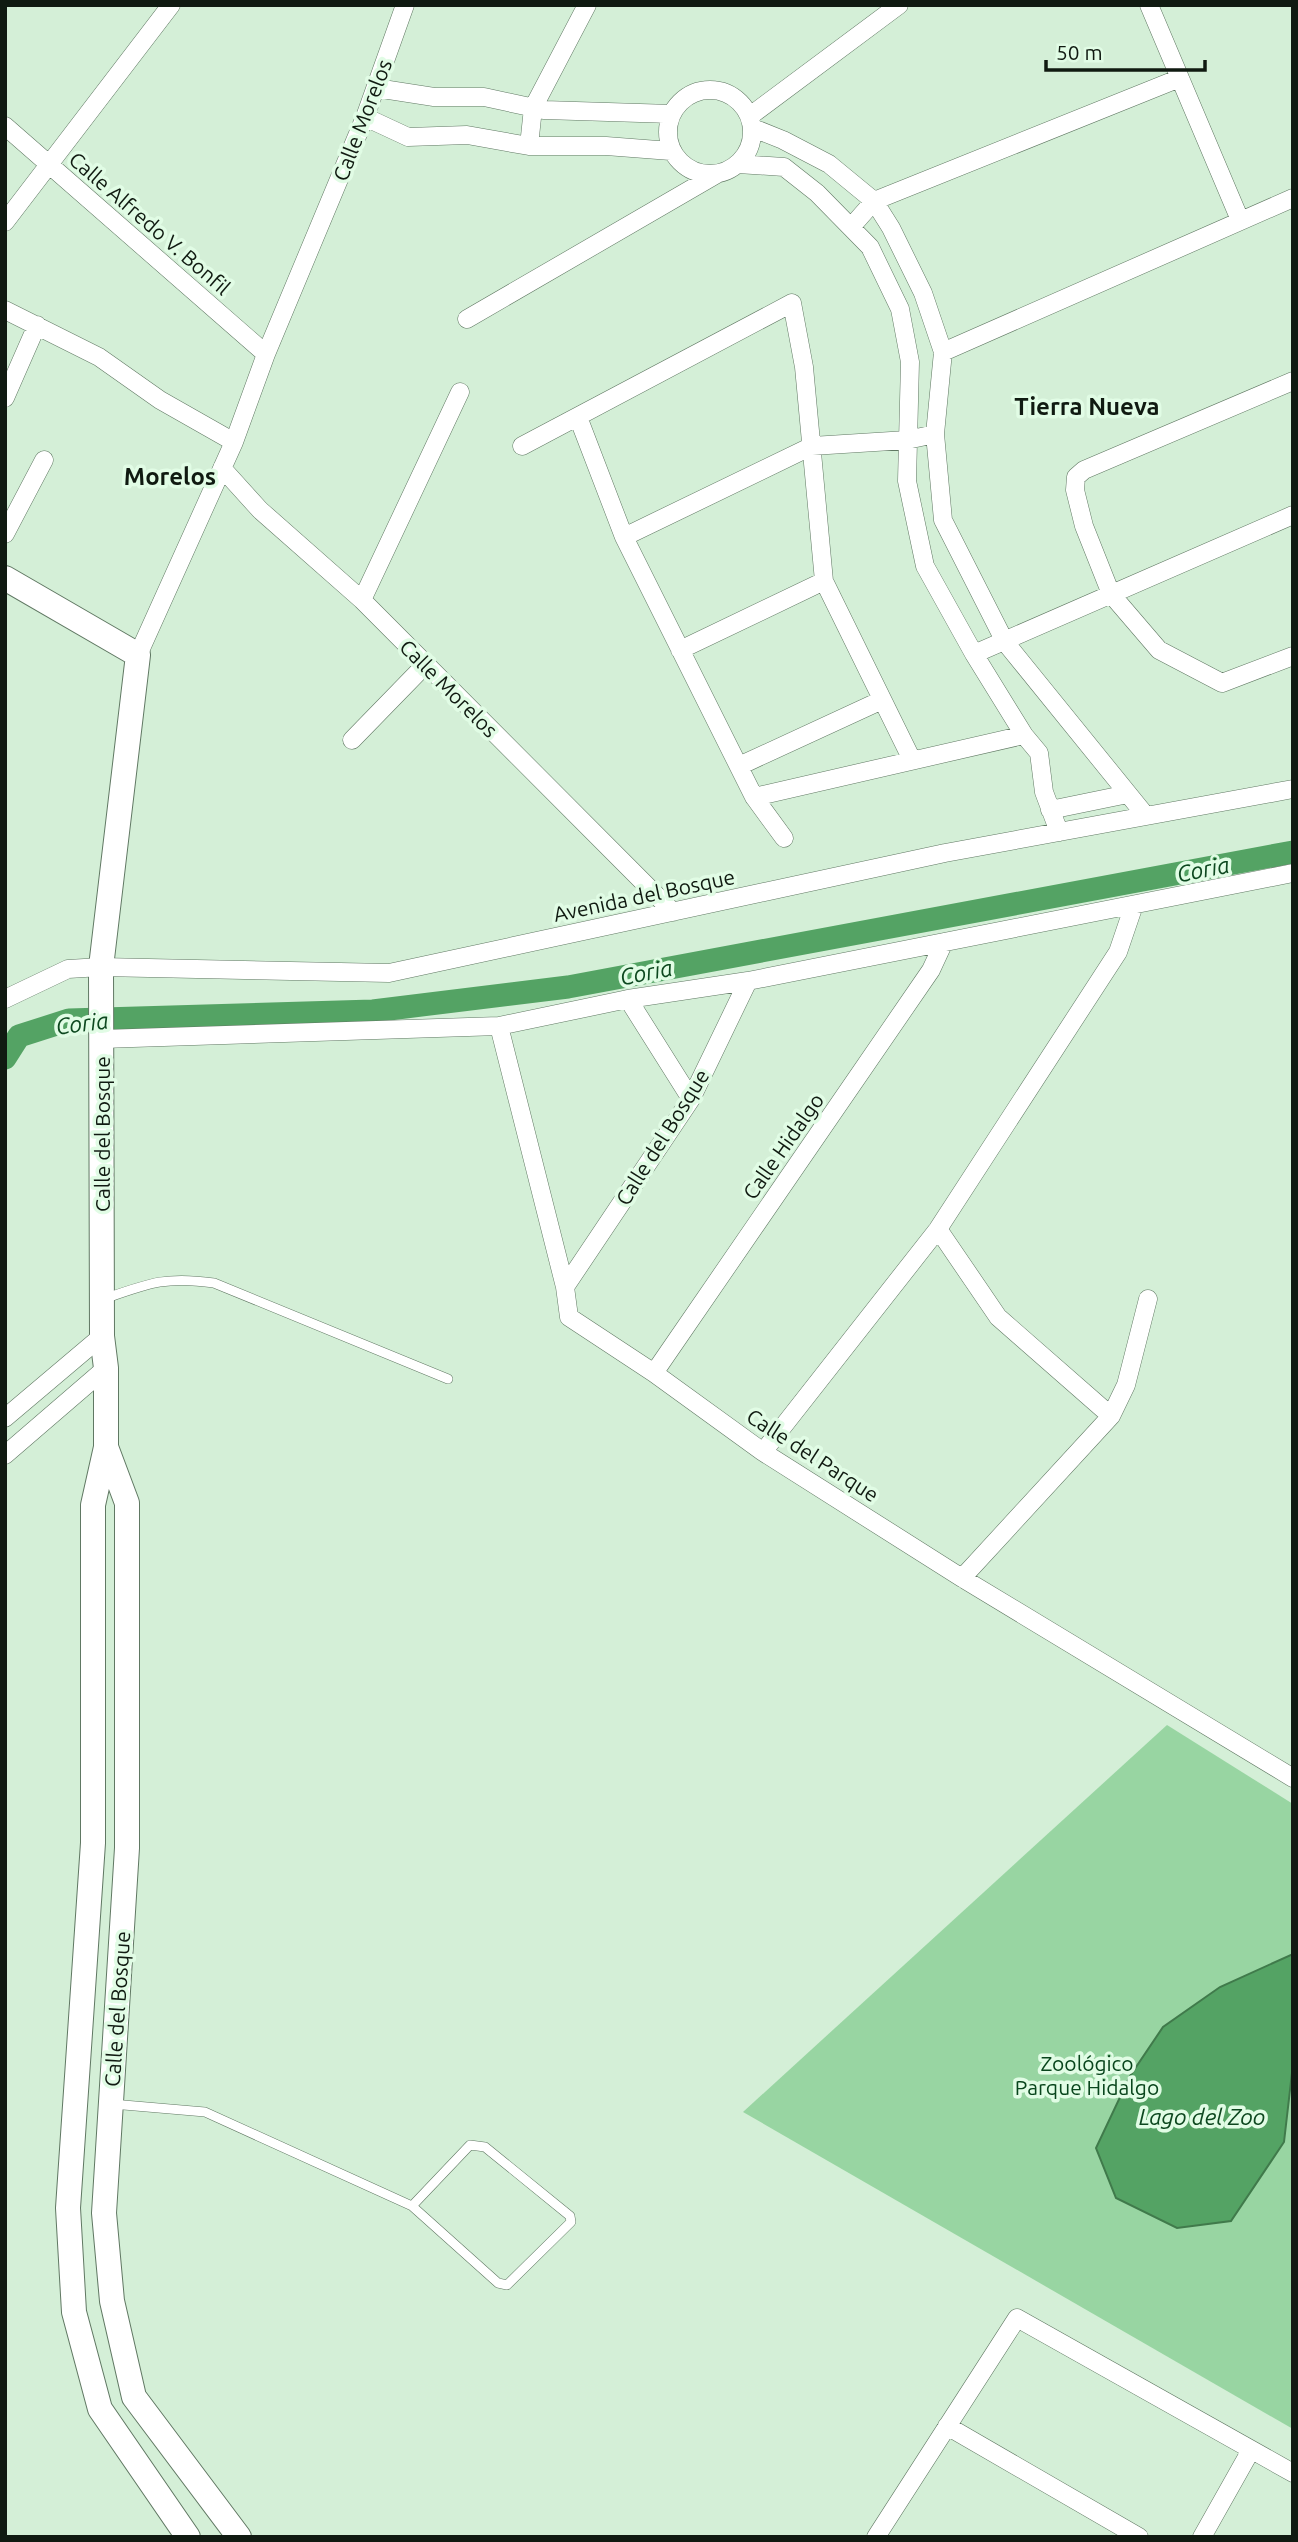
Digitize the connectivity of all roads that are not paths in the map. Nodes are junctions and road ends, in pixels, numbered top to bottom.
1 (171, 5) edge
2 (405, 5) edge
3 (587, 5) edge
4 (899, 5) edge
5 (1149, 5) edge
6 (1180, 78) junction
7 (376, 88) junction
8 (533, 108) junction
9 (672, 114) junction
10 (365, 117) junction
11 (751, 122) junction
12 (5, 126) edge
13 (529, 146) junction
14 (671, 151) junction
15 (49, 164) junction
16 (738, 164) junction
17 (717, 174) junction
18 (1293, 198) edge
19 (874, 201) junction
20 (1240, 220) junction
21 (5, 222) edge
22 (852, 226) junction
23 (5, 310) edge
24 (467, 319) dead end
25 (37, 325) junction
26 (943, 352) junction
27 (266, 354) junction
28 (1293, 381) edge
29 (460, 392) dead end
30 (5, 398) edge
31 (578, 417) junction
32 (935, 434) junction
33 (907, 440) junction
34 (234, 442) junction
35 (522, 446) dead end
36 (812, 446) junction
37 (44, 460) dead end
38 (222, 468) junction
39 (1293, 515) edge
40 (5, 534) edge
41 (624, 537) junction
42 (5, 578) edge
43 (824, 582) junction
44 (1111, 594) junction
45 (362, 600) junction
46 (1005, 642) junction
47 (680, 650) junction
48 (974, 654) junction
49 (138, 655) junction
50 (1293, 656) edge
51 (426, 664) junction
52 (882, 700) junction
53 (1024, 735) junction
54 (352, 740) dead end
55 (912, 761) junction
56 (739, 766) junction
57 (1293, 789) edge
58 (1128, 794) junction
59 (754, 797) junction
60 (1050, 810) junction
61 (1146, 816) junction
62 (1059, 832) junction
63 (784, 838) dead end
64 (1293, 873) edge
65 (1134, 905) junction
66 (673, 912) junction
67 (944, 942) junction
68 (101, 967) junction
69 (748, 981) junction
70 (5, 999) edge
71 (628, 999) junction
72 (499, 1026) junction
73 (102, 1032) junction
74 (691, 1099) junction
75 (938, 1229) junction
76 (565, 1287) junction
77 (102, 1299) junction
78 (1148, 1299) dead end
79 (102, 1336) junction
80 (106, 1368) junction
81 (653, 1373) junction
82 (448, 1379) dead end
83 (1111, 1416) junction
84 (5, 1418) edge
85 (106, 1447) junction
86 (763, 1452) junction
87 (5, 1455) edge
88 (962, 1578) junction
89 (1293, 1777) edge
90 (111, 2104) junction
91 (412, 2206) junction
92 (947, 2426) junction
93 (1251, 2450) junction
94 (1293, 2473) edge
95 (880, 2535) edge
96 (188, 2537) edge
97 (239, 2537) edge
98 (1139, 2537) edge
99 (1202, 2537) edge

1 - 15 street
2 - 7 street, Calle Morelos
3 - 8 street
4 - 11 street
5 - 6 street
6 - 19 street
6 - 20 street
7 - 8 street
7 - 10 street, Calle Morelos
8 - 9 street
8 - 13 street
9 - 11 street
9 - 14 street
10 - 13 street
10 - 27 street, Calle Morelos
11 - 16 street
11 - 19 street
12 - 15 street, Calle Alfredo V. Bonfil
13 - 14 street
14 - 17 street
15 - 21 street
15 - 27 street, Calle Alfredo V. Bonfil
16 - 17 street
16 - 22 street
17 - 24 street
18 - 20 street
19 - 22 street
19 - 26 street
20 - 26 street
22 - 33 street
23 - 25 street
25 - 30 street
25 - 34 street
26 - 32 street
27 - 34 street, Calle Morelos
28 - 44 street
29 - 45 street
31 - 35 street
31 - 36 street
31 - 41 street
32 - 33 street
32 - 46 street
33 - 36 street
33 - 48 street
34 - 38 street, Calle Morelos
36 - 41 street
36 - 43 street
37 - 40 street
38 - 45 street, Calle Morelos
38 - 49 street, Calle Morelos
39 - 44 street
41 - 47 street
42 - 49 street
43 - 47 street
43 - 52 street
44 - 46 street
44 - 50 street
45 - 51 street, Calle Morelos
46 - 48 street
46 - 58 street
47 - 56 street
48 - 53 street
49 - 68 street, Calle del Bosque
51 - 54 street
51 - 66 street, Calle Morelos
52 - 55 street
52 - 56 street
53 - 55 street
53 - 60 street
55 - 59 street
56 - 59 street
57 - 61 street, Avenida del Bosque
58 - 60 street
58 - 61 street
59 - 63 street
60 - 62 street
61 - 62 street, Avenida del Bosque
62 - 66 street, Avenida del Bosque
64 - 65 street
65 - 67 street
65 - 75 street
66 - 68 street, Avenida del Bosque
67 - 69 street
67 - 81 street, Calle Hidalgo
68 - 70 street, Avenida del Bosque
68 - 73 street, Calle del Bosque
69 - 71 street
69 - 74 street, Calle del Bosque
71 - 72 street
71 - 74 street
72 - 73 street
72 - 76 street, Calle del Parque
73 - 77 street, Calle del Bosque
74 - 76 street, Calle del Bosque
75 - 83 street
75 - 86 street
76 - 81 street, Calle del Parque
77 - 79 street, Calle del Bosque
77 - 82 lane
78 - 83 street
79 - 80 street, Calle del Bosque
79 - 84 street
80 - 85 street, Calle del Bosque
80 - 87 street
81 - 86 street, Calle del Parque
83 - 88 street
85 - 90 street, Calle del Bosque
85 - 96 street, Calle del Bosque
86 - 88 street, Calle del Parque
88 - 89 street, Calle del Parque
90 - 91 lane
90 - 97 street, Calle del Bosque
91 - 91 lane
92 - 93 street
92 - 95 street
92 - 98 street
93 - 94 street
93 - 99 street

